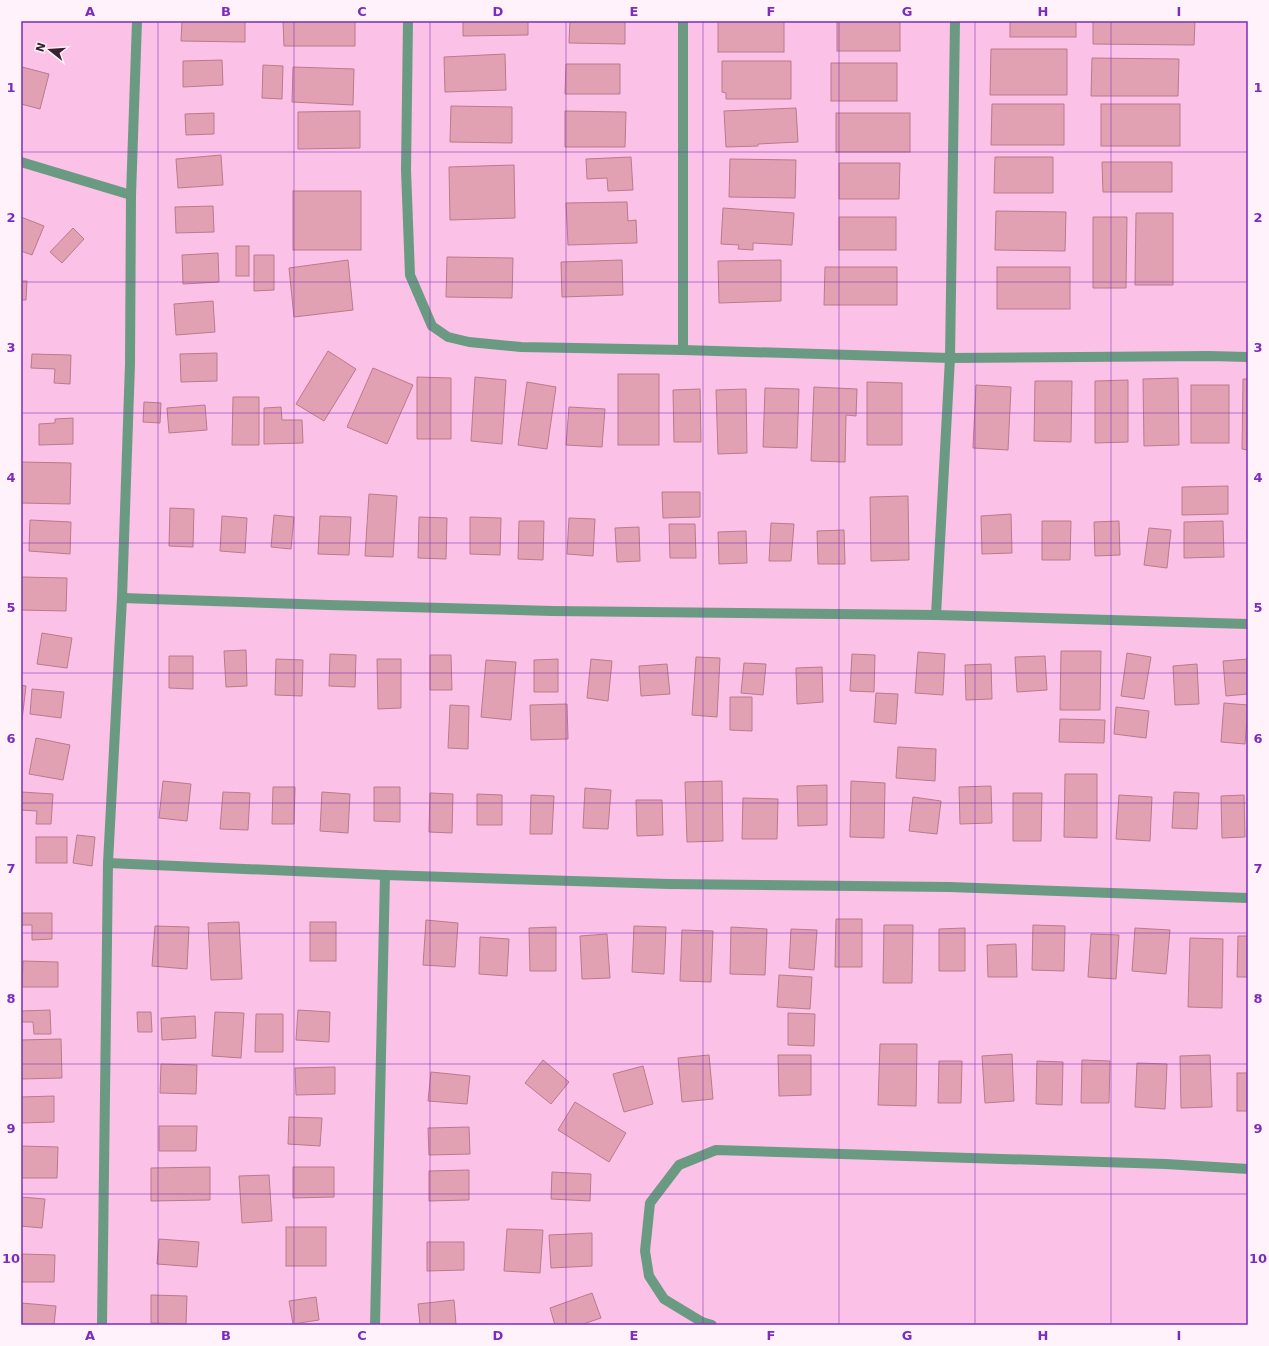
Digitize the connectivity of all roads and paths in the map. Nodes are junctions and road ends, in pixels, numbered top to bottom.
1 (137, 21) edge
2 (408, 21) edge
3 (683, 21) edge
4 (955, 21) edge
5 (21, 162) edge
6 (131, 195) junction
7 (683, 350) junction
8 (1248, 357) edge
9 (950, 358) junction
10 (122, 598) junction
11 (936, 615) junction
12 (1248, 624) edge
13 (108, 863) junction
14 (385, 875) junction
15 (1248, 898) edge
16 (1248, 1168) edge
17 (102, 1325) edge
18 (375, 1325) edge
19 (712, 1325) edge

1 - 6 street
2 - 7 street
3 - 7 street
4 - 9 street
5 - 6 street
6 - 10 street
7 - 9 street
8 - 9 street
9 - 11 street
10 - 11 street
10 - 13 street
11 - 12 street
13 - 14 street
13 - 17 street
14 - 15 street
14 - 18 street
16 - 19 street

